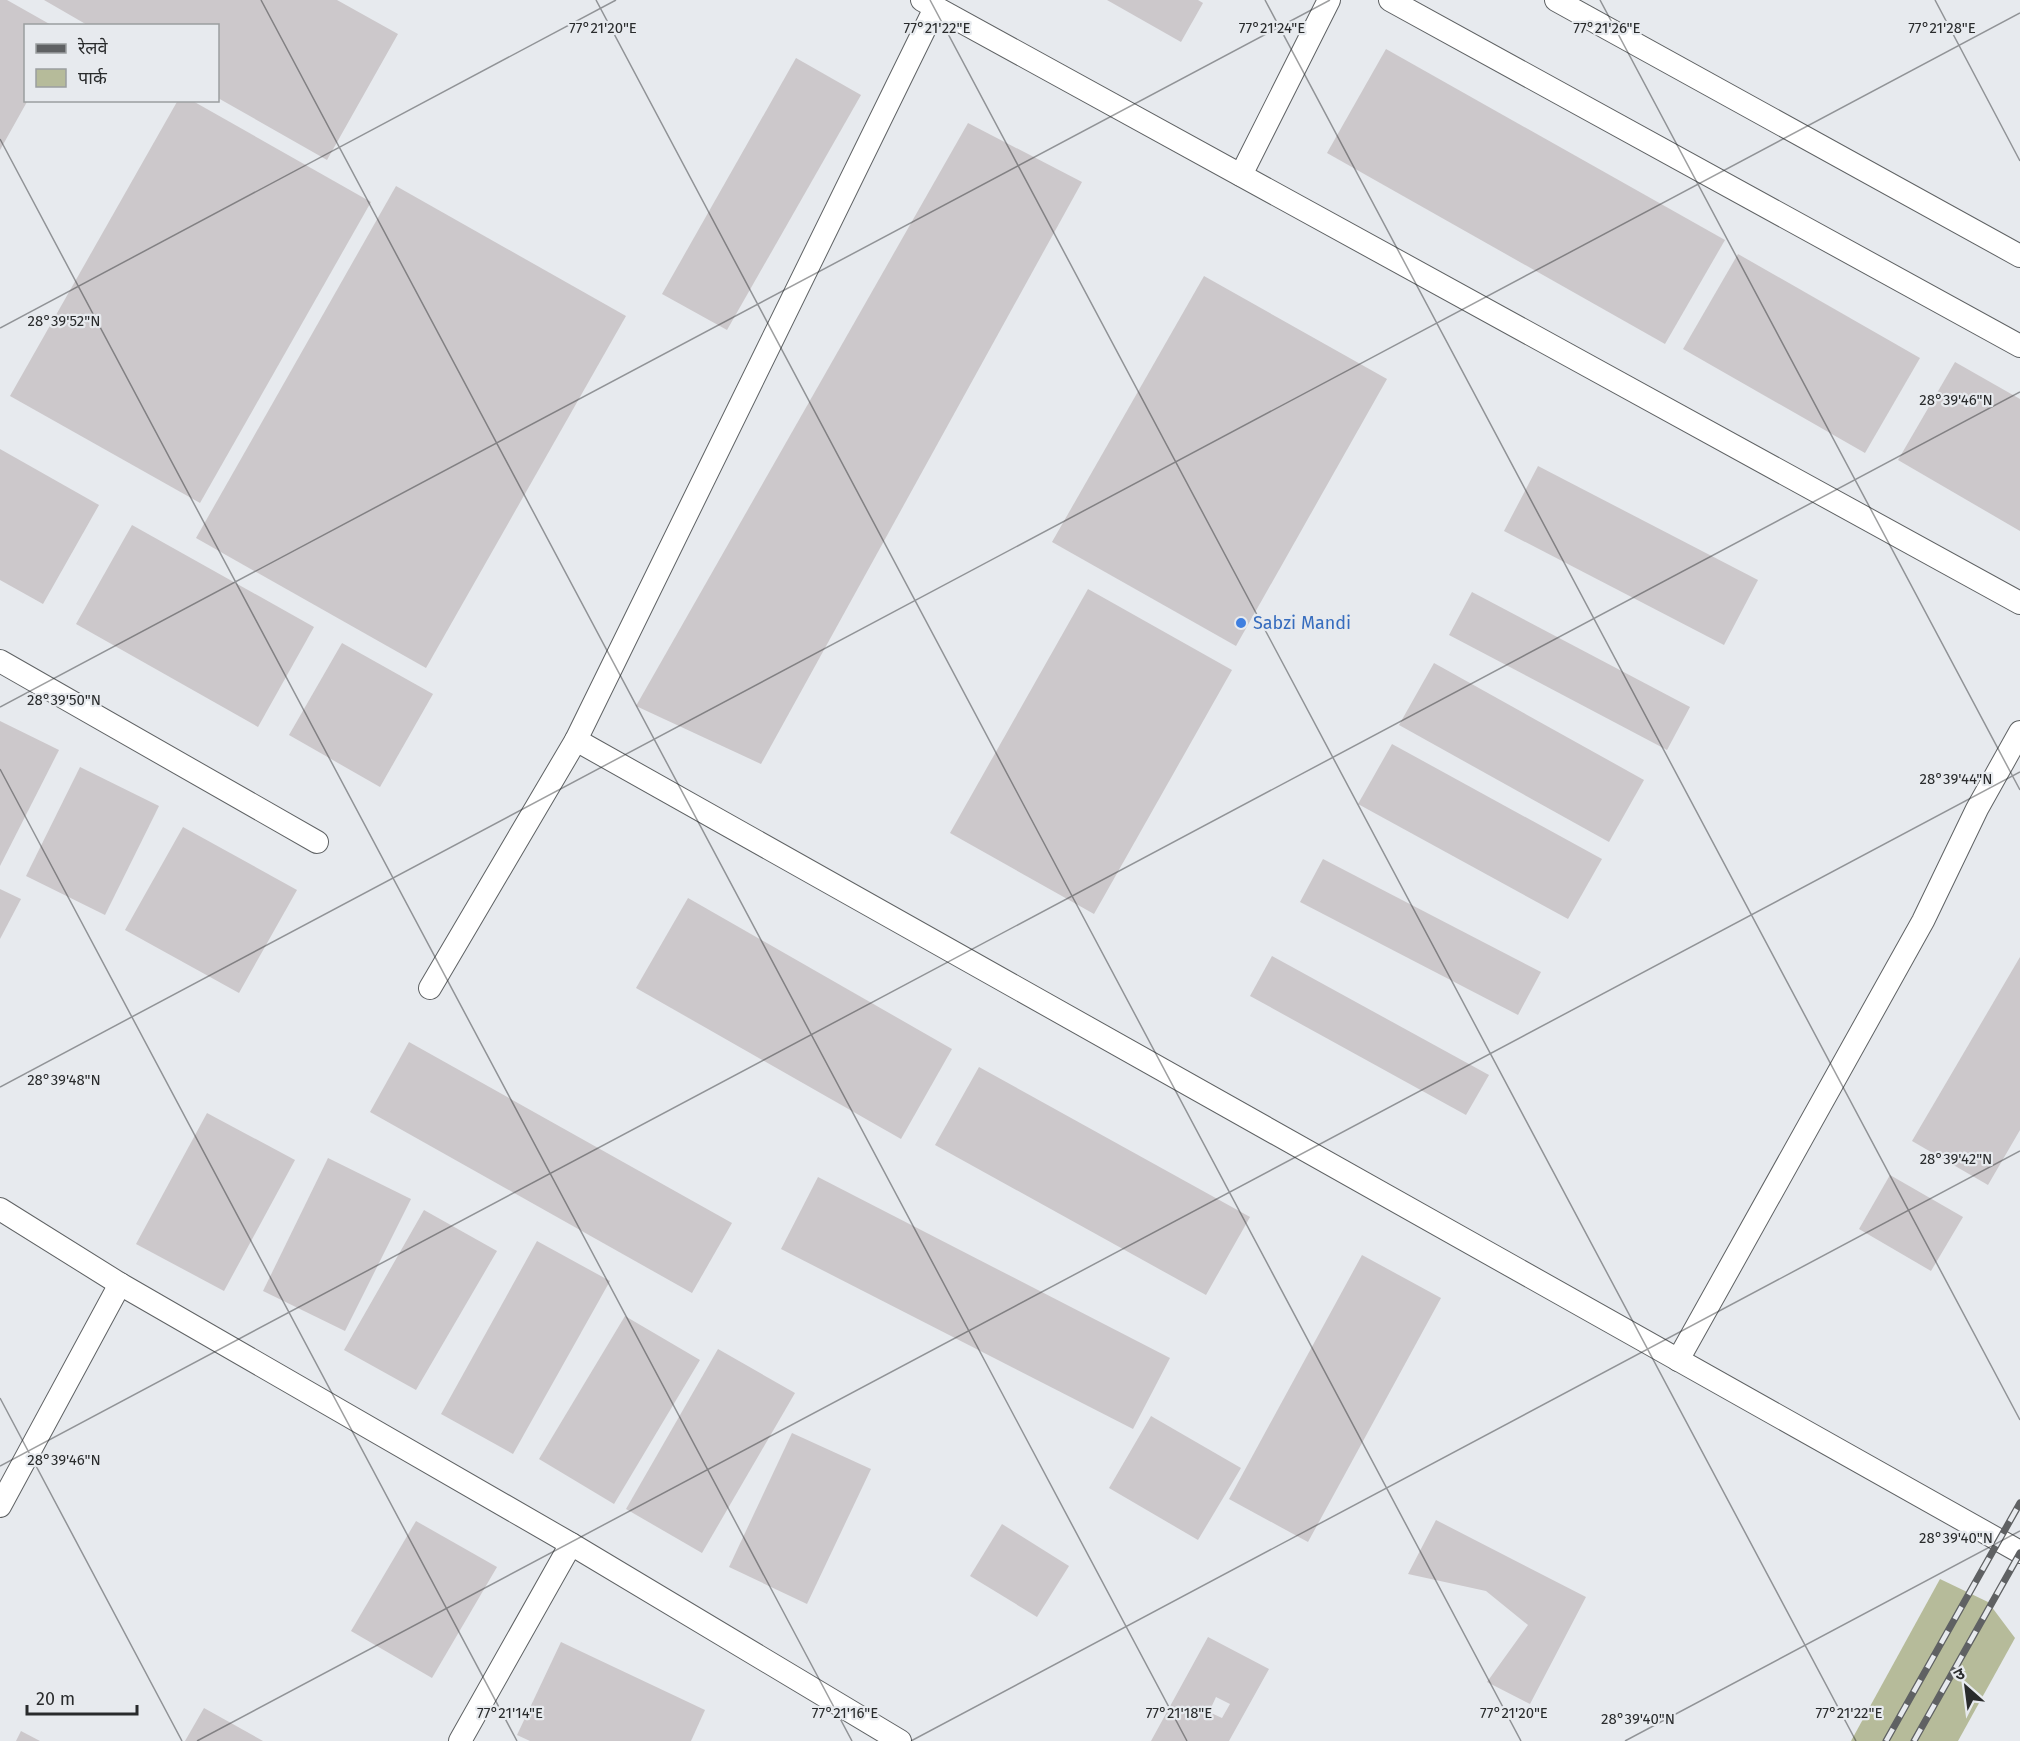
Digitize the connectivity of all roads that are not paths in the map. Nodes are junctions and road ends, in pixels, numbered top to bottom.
1 (1329, 0) edge
2 (1390, 0) edge
3 (1556, 0) edge
4 (929, 4) edge
5 (1241, 175) junction
6 (2020, 256) edge
7 (2020, 346) edge
8 (2020, 603) edge
9 (0, 661) edge
10 (2020, 732) edge
11 (576, 740) junction
12 (317, 842) dead end
13 (430, 988) dead end
14 (0, 1209) edge
15 (120, 1284) junction
16 (1678, 1360) junction
17 (0, 1506) edge
18 (571, 1544) junction
19 (2020, 1552) edge
20 (460, 1741) edge
21 (900, 1741) edge

1 - 5 lane
2 - 7 lane
3 - 6 lane
4 - 5 lane
4 - 11 lane
5 - 8 lane
9 - 12 lane
10 - 16 lane
11 - 13 lane
11 - 16 lane
14 - 15 lane
15 - 17 lane
15 - 18 lane
16 - 19 lane
18 - 20 lane
18 - 21 lane

